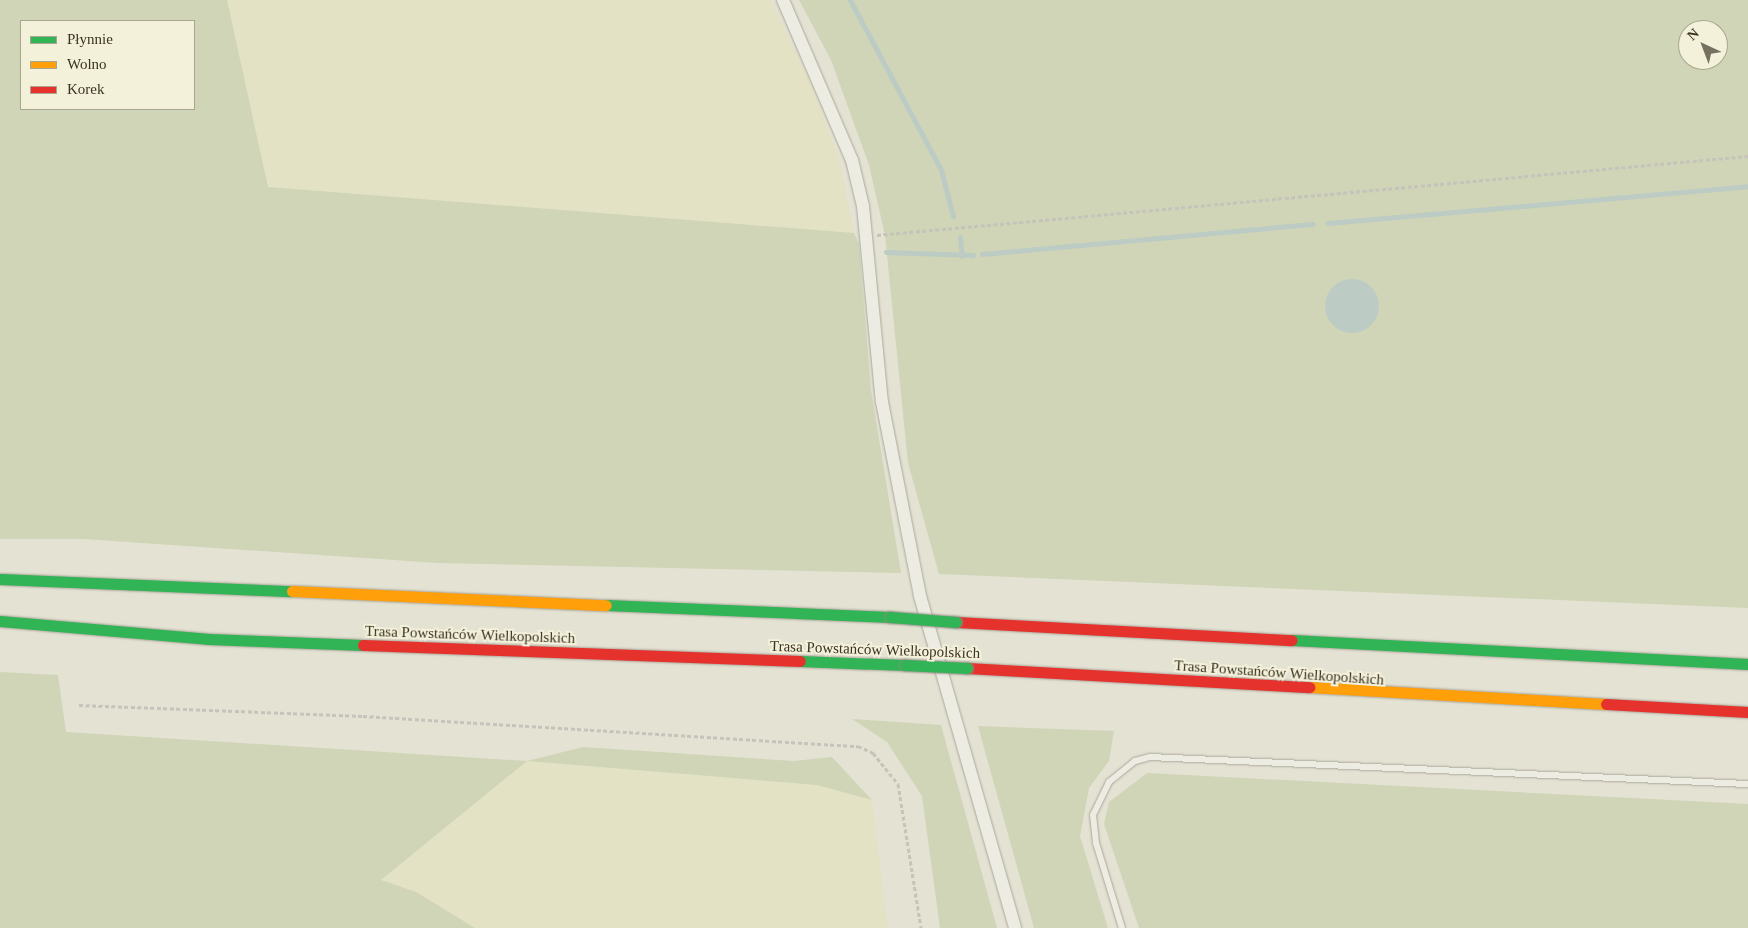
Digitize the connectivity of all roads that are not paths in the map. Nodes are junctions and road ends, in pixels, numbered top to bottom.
1 (783, 0) edge
2 (0, 579) edge
3 (0, 621) edge
4 (1748, 664) edge
5 (1748, 712) edge
6 (1748, 784) edge
7 (1015, 928) edge
8 (1122, 928) edge

1 - 7 street
2 - 4 highway, Trasa Powstańców Wielkopolskich, bridge
3 - 5 highway, Trasa Powstańców Wielkopolskich, bridge
6 - 8 lane

